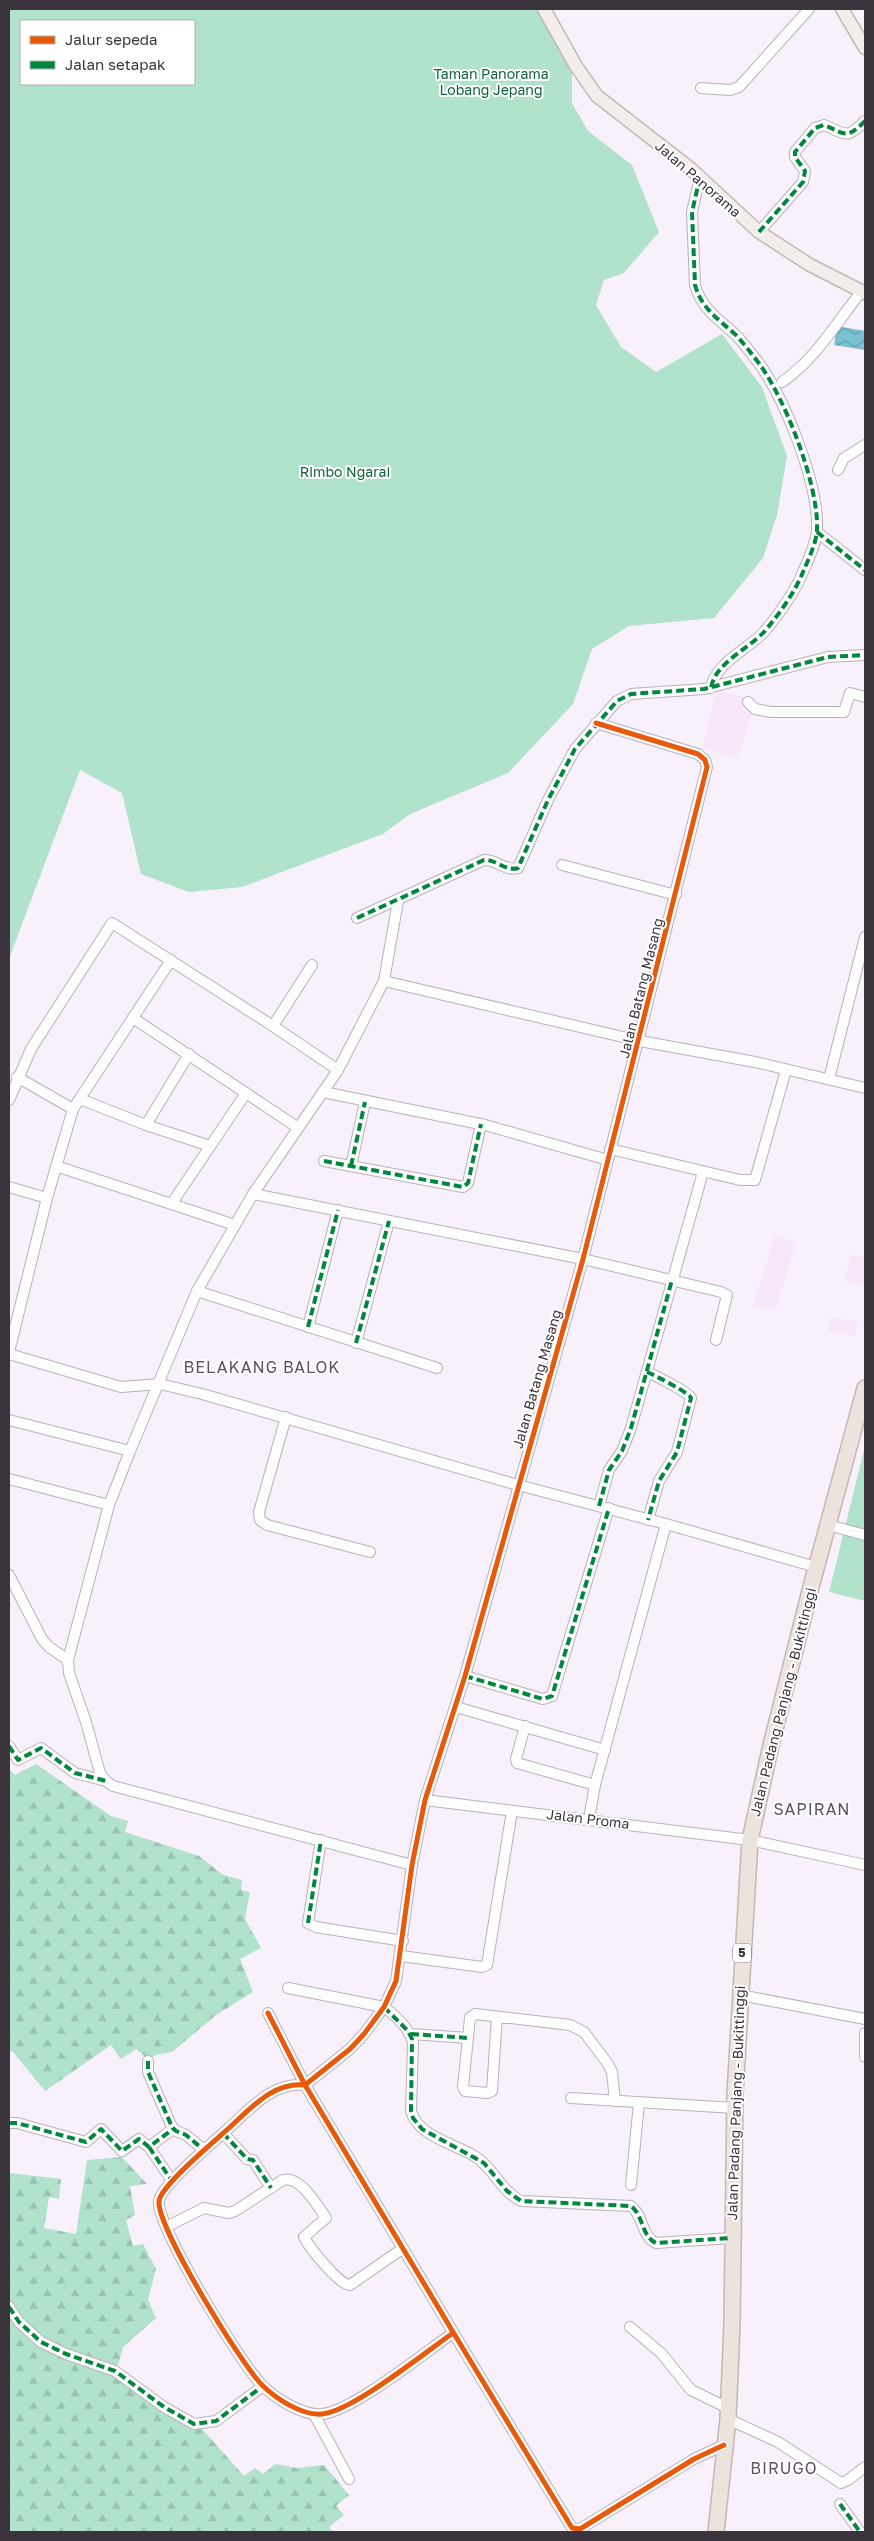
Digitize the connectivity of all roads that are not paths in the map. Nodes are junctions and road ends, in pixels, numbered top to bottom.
1 (544, 9) edge
2 (809, 9) edge
3 (842, 9) edge
4 (865, 48) edge
5 (701, 88) dead end
6 (865, 121) edge
7 (700, 177) junction
8 (759, 232) junction
9 (863, 292) edge
10 (782, 382) dead end
11 (865, 445) edge
12 (838, 470) dead end
13 (817, 532) junction
14 (865, 570) edge
15 (865, 654) edge
16 (711, 688) junction
17 (865, 697) edge
18 (748, 702) dead end
19 (596, 723) junction
20 (562, 865) dead end
21 (676, 895) junction
22 (398, 901) junction
23 (357, 918) dead end
24 (865, 936) edge
25 (171, 960) junction
26 (312, 965) dead end
27 (384, 981) junction
28 (133, 1018) junction
29 (273, 1026) junction
30 (640, 1041) junction
31 (189, 1054) junction
32 (338, 1070) junction
33 (786, 1070) junction
34 (17, 1077) junction
35 (828, 1080) junction
36 (865, 1088) edge
37 (323, 1092) junction
38 (246, 1093) junction
39 (80, 1099) junction
40 (9, 1100) edge
41 (365, 1102) junction
42 (73, 1109) junction
43 (481, 1124) junction
44 (146, 1125) junction
45 (297, 1128) junction
46 (210, 1146) junction
47 (610, 1149) junction
48 (324, 1160) dead end
49 (608, 1160) junction
50 (56, 1166) junction
51 (351, 1166) junction
52 (703, 1172) junction
53 (9, 1187) edge
54 (253, 1194) junction
55 (47, 1198) junction
56 (172, 1203) junction
57 (338, 1210) junction
58 (389, 1221) junction
59 (235, 1225) junction
60 (583, 1259) junction
61 (672, 1280) junction
62 (197, 1291) junction
63 (308, 1327) junction
64 (10, 1338) edge
65 (716, 1340) dead end
66 (356, 1342) junction
67 (9, 1353) edge
68 (437, 1368) dead end
69 (647, 1372) junction
70 (160, 1384) junction
71 (865, 1388) edge
72 (286, 1417) junction
73 (9, 1420) edge
74 (130, 1451) junction
75 (9, 1479) edge
76 (518, 1485) junction
77 (110, 1505) junction
78 (604, 1507) junction
79 (648, 1520) junction
80 (666, 1524) junction
81 (828, 1525) junction
82 (865, 1535) edge
83 (370, 1552) dead end
84 (816, 1567) junction
85 (9, 1575) edge
86 (68, 1660) junction
87 (465, 1676) junction
88 (456, 1707) junction
89 (525, 1726) junction
90 (9, 1746) edge
91 (605, 1750) junction
92 (106, 1781) junction
93 (595, 1785) junction
94 (425, 1800) junction
95 (512, 1811) junction
96 (589, 1818) junction
97 (321, 1840) junction
98 (750, 1840) junction
99 (412, 1865) junction
100 (865, 1865) edge
101 (403, 1941) junction
102 (401, 1956) junction
103 (288, 1988) dead end
104 (740, 1995) junction
105 (384, 2006) junction
106 (268, 2012) dead end
107 (497, 2017) junction
108 (865, 2019) edge
109 (865, 2033) edge
110 (411, 2034) junction
111 (468, 2038) junction
112 (865, 2057) edge
113 (148, 2061) dead end
114 (305, 2084) junction
115 (571, 2098) dead end
116 (615, 2101) junction
117 (639, 2104) junction
118 (735, 2108) junction
119 (9, 2123) edge
120 (173, 2129) junction
121 (224, 2133) junction
122 (149, 2147) junction
123 (204, 2150) junction
124 (172, 2181) junction
125 (631, 2185) dead end
126 (271, 2188) junction
127 (166, 2226) junction
128 (731, 2238) junction
129 (402, 2248) junction
130 (9, 2307) edge
131 (630, 2327) dead end
132 (453, 2333) junction
133 (263, 2386) junction
134 (728, 2413) junction
135 (314, 2414) junction
136 (724, 2445) junction
137 (865, 2467) edge
138 (349, 2479) dead end
139 (840, 2504) dead end
140 (573, 2530) edge
141 (716, 2532) edge
142 (860, 2532) edge

1 - 7 main road, Jalan Panorama
2 - 5 street
3 - 4 main road
6 - 8 street
7 - 8 main road, Jalan Panorama
7 - 13 street
8 - 9 main road, Jalan Panorama
9 - 10 street
11 - 12 street
13 - 14 street
13 - 16 street
15 - 16 street
16 - 19 street
17 - 18 street
19 - 21 street, Jalan Batang Masang
19 - 22 street
20 - 21 street
21 - 30 street, Jalan Batang Masang
22 - 23 street
22 - 27 street
24 - 35 street
25 - 28 street
25 - 29 street
25 - 34 street
26 - 29 street
27 - 30 street
27 - 32 street
28 - 31 street
28 - 39 street
29 - 32 street
30 - 33 street
30 - 47 street, Jalan Batang Masang
31 - 38 street
31 - 44 street
32 - 37 street
33 - 35 street
33 - 52 street
34 - 40 street
34 - 42 street
35 - 36 street
37 - 41 street
37 - 45 street
38 - 45 street
38 - 46 street
39 - 42 street
39 - 44 street
41 - 43 street
41 - 51 street
42 - 50 street
43 - 49 street
43 - 51 street
44 - 46 street
45 - 54 street
46 - 56 street
47 - 49 street, Jalan Batang Masang
47 - 52 street
48 - 51 street
49 - 60 street, Jalan Batang Masang
50 - 55 street
50 - 56 street
52 - 61 street
53 - 55 street
54 - 57 street
54 - 59 street
55 - 64 street
56 - 59 street
57 - 58 street
57 - 63 street
58 - 60 street
58 - 66 street
59 - 62 street
60 - 61 street
60 - 76 street, Jalan Batang Masang
61 - 65 street
61 - 69 street
62 - 63 street
62 - 70 street
63 - 66 street
64 - 67 street
66 - 68 street
67 - 70 street
69 - 78 street
69 - 79 street
70 - 72 street
70 - 74 street
71 - 81 highway, Jalan Padang Panjang - Bukittinggi / 5
72 - 76 street
72 - 83 street
73 - 74 street
74 - 77 street
75 - 77 street
76 - 78 street
76 - 87 street, Jalan Batang Masang
77 - 86 street
78 - 79 street
78 - 87 street
79 - 80 street
80 - 84 street
80 - 91 street
81 - 82 street
81 - 84 highway, Jalan Padang Panjang - Bukittinggi / 5
84 - 98 highway, Jalan Padang Panjang - Bukittinggi / 5
85 - 86 street
86 - 92 street
87 - 88 street, Jalan Batang Masang
88 - 89 street
88 - 94 street, Jalan Batang Masang
89 - 91 street
89 - 93 street
90 - 92 street
91 - 93 street
92 - 97 street
93 - 96 street
94 - 95 street, Jalan Proma
94 - 99 street, Jalan Batang Masang
95 - 96 street, Jalan Proma
95 - 102 street
96 - 98 street, Jalan Proma
97 - 99 street
97 - 101 street
98 - 100 street, Jalan Proma
98 - 104 highway, Jalan Padang Panjang - Bukittinggi / 5
99 - 101 street, Jalan Batang Masang
101 - 102 street, Jalan Batang Masang
102 - 105 street, Jalan Batang Masang
103 - 105 street
104 - 108 street
104 - 118 highway, Jalan Padang Panjang - Bukittinggi / 5
105 - 110 street
105 - 114 street, Jalan Batang Masang
106 - 114 street
107 - 111 street
107 - 111 street
107 - 116 street
109 - 112 street
110 - 111 street
110 - 128 street
113 - 120 street
114 - 121 street
114 - 129 street
115 - 116 street
116 - 117 street
117 - 118 street
117 - 125 street
118 - 128 highway, Jalan Padang Panjang - Bukittinggi / 5
119 - 122 street
120 - 122 street
120 - 123 street
121 - 123 street
121 - 126 street
122 - 124 street
123 - 124 street
124 - 127 street
126 - 127 street
126 - 129 street
127 - 133 street
128 - 134 highway, Jalan Padang Panjang - Bukittinggi / 5
129 - 132 street
130 - 133 street
131 - 134 street
132 - 135 street
132 - 140 street
133 - 135 street
134 - 136 highway, Jalan Padang Panjang - Bukittinggi / 5
134 - 137 street
135 - 138 street
136 - 140 street
136 - 141 highway, Jalan Padang Panjang - Bukittinggi / 5
139 - 142 street

